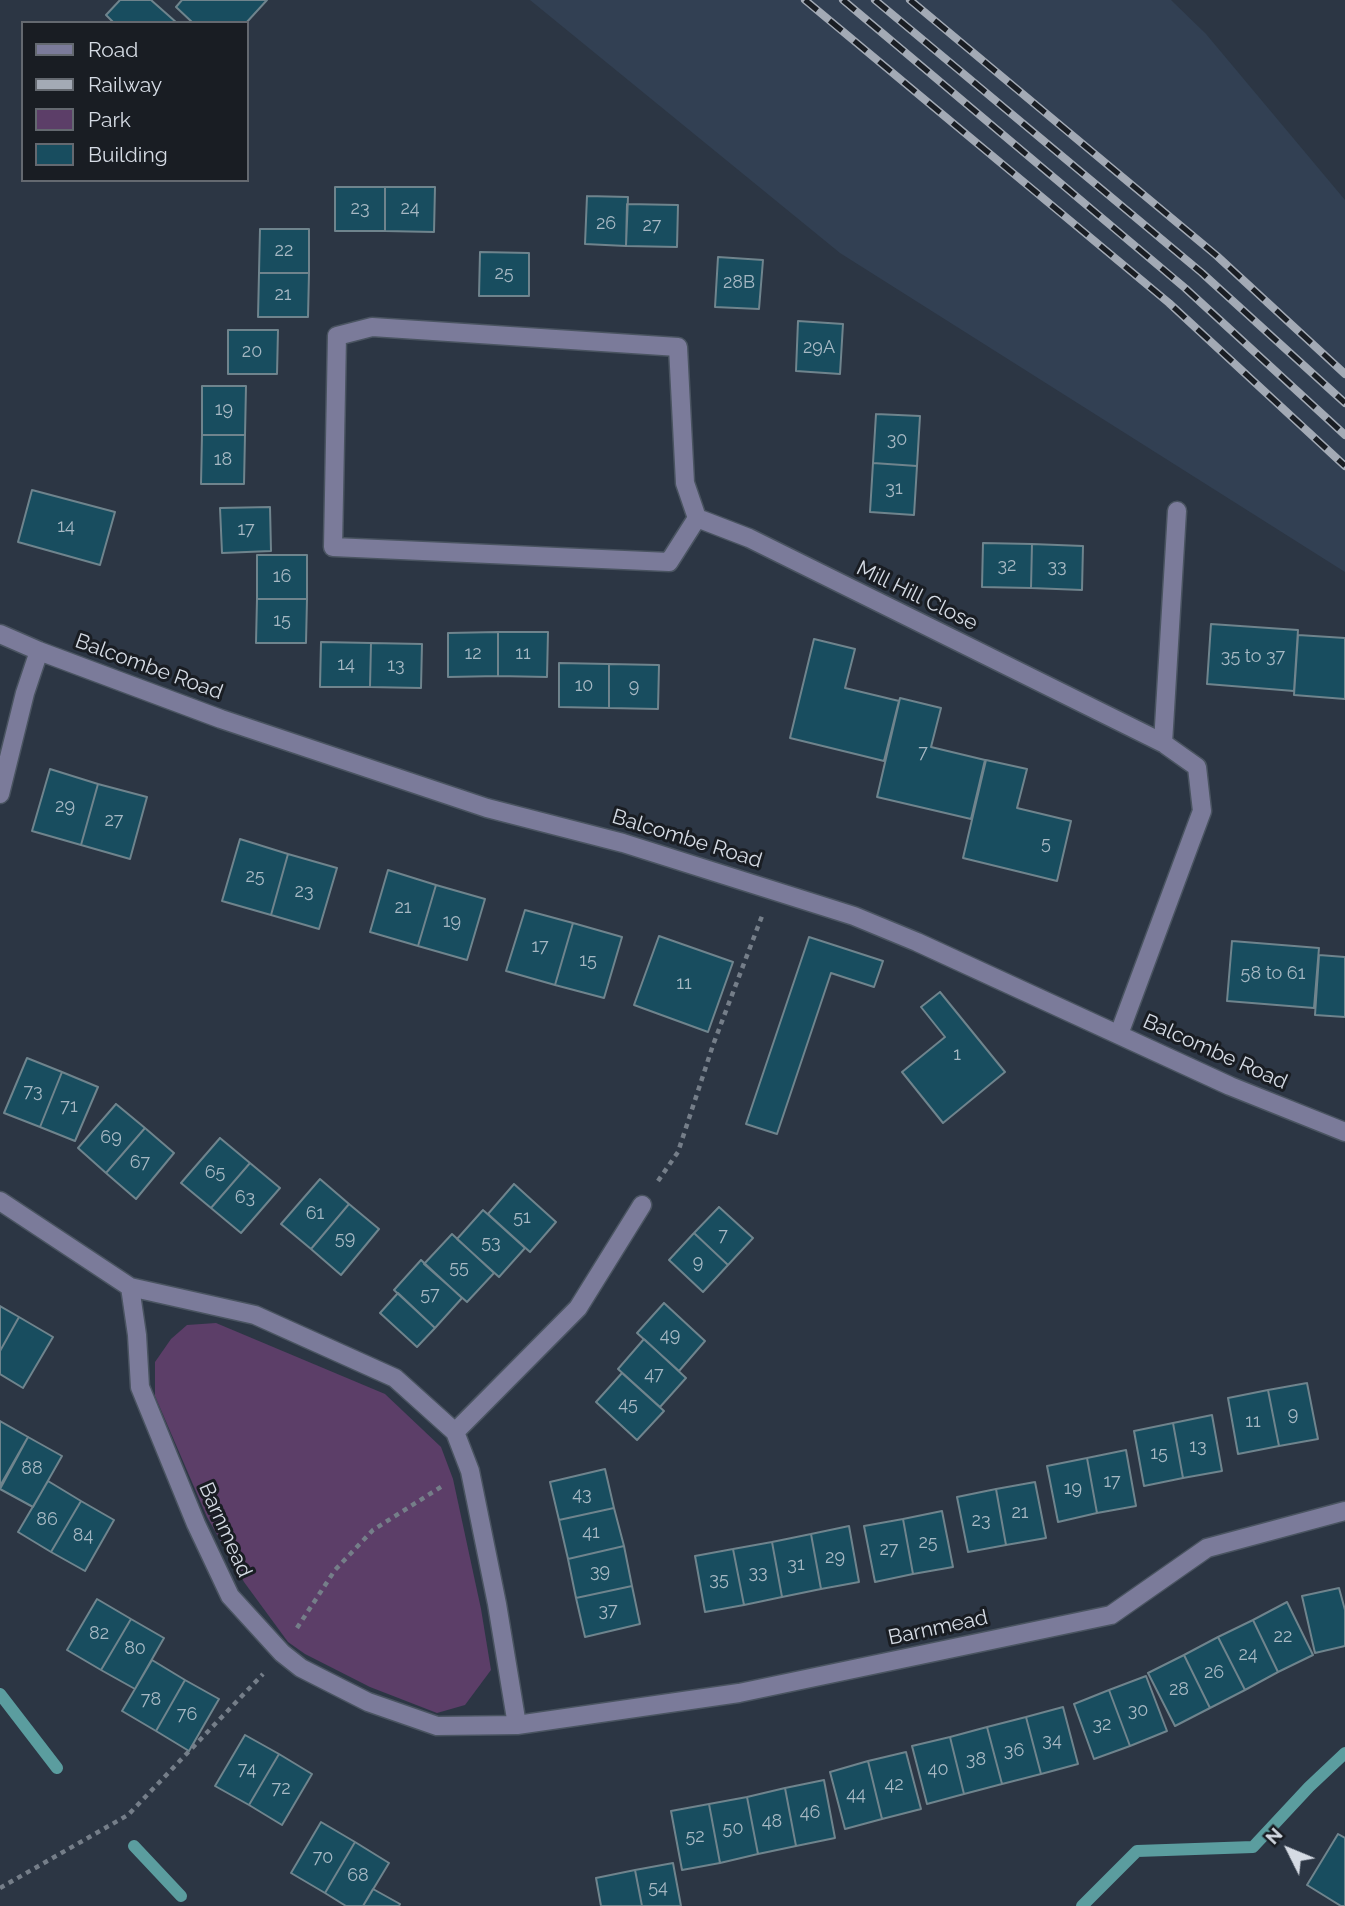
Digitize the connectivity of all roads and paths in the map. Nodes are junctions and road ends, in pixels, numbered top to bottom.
1 (1177, 511) dead end
2 (696, 517) junction
3 (0, 634) edge
4 (39, 651) junction
5 (1163, 743) junction
6 (0, 794) edge
7 (772, 888) junction
8 (1119, 1034) junction
9 (1345, 1132) edge
10 (0, 1201) edge
11 (642, 1205) joint
12 (130, 1287) junction
13 (455, 1432) junction
14 (470, 1471) junction
15 (1345, 1511) edge
16 (282, 1653) junction
17 (517, 1725) junction
18 (0, 1888) edge

1 - 5 street
2 - 2 street
2 - 5 street, Mill Hill Close
3 - 4 street, Balcombe Road
4 - 6 street
4 - 7 street, Balcombe Road
5 - 8 street, Mill Hill Close
7 - 8 street, Balcombe Road
7 - 11 path
8 - 9 street, Balcombe Road
10 - 12 street
11 - 13 street
12 - 13 street
12 - 16 street, Barnmead
13 - 14 street
14 - 16 path
14 - 17 street
15 - 17 street, Barnmead
16 - 17 street, Barnmead
16 - 18 path

